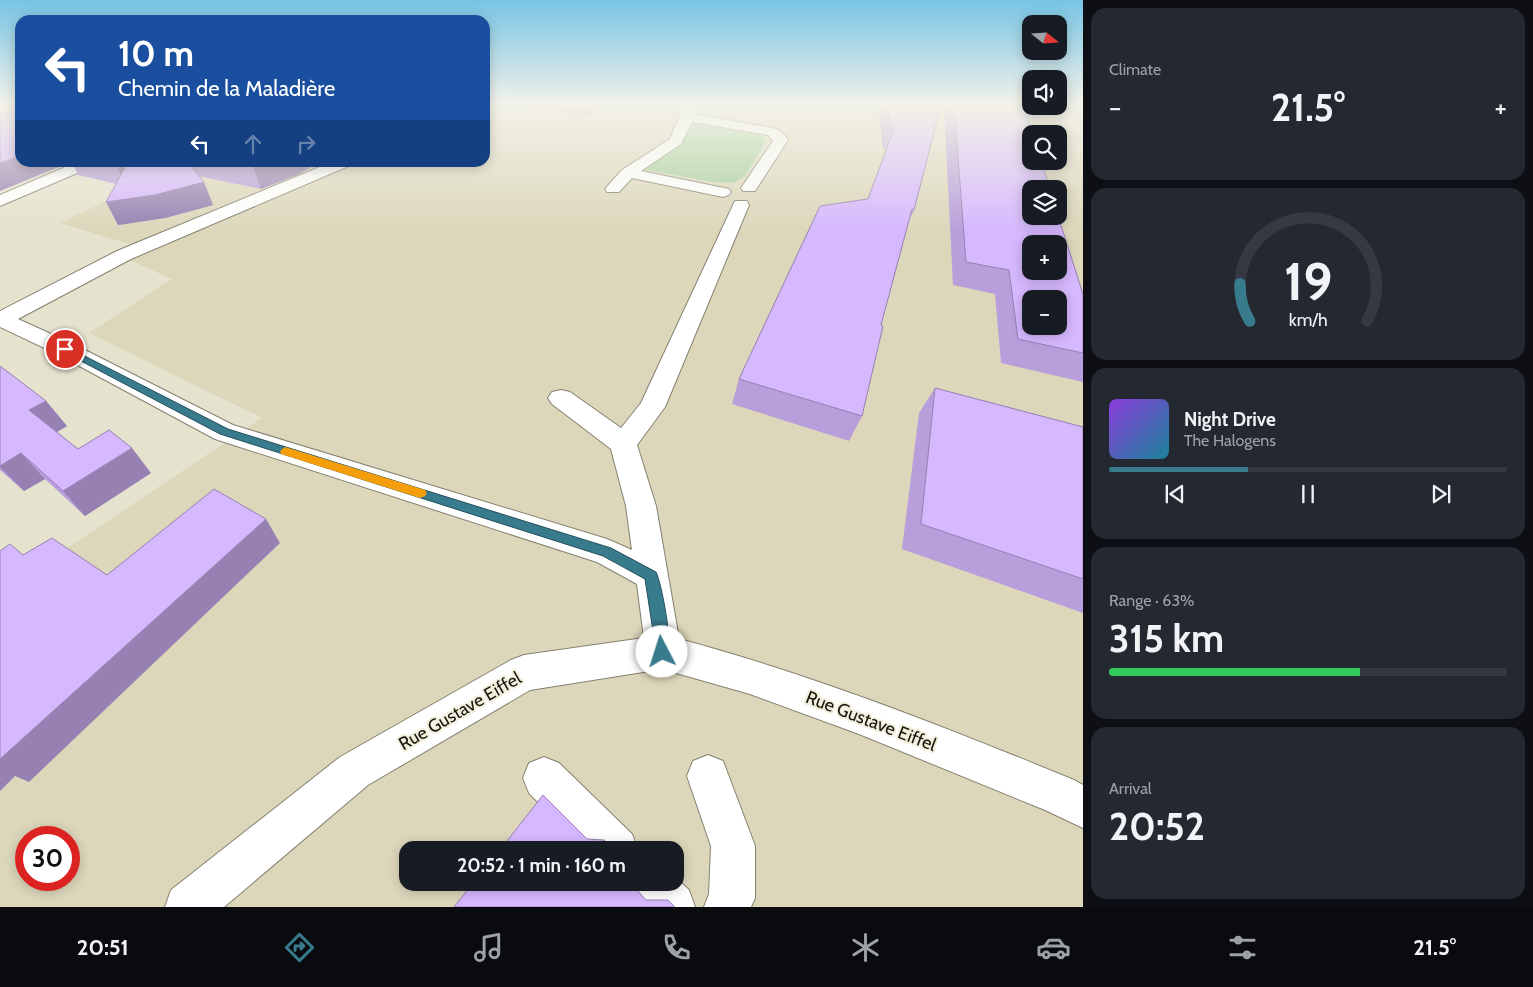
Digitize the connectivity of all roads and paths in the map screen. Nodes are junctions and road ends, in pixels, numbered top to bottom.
1 (667, 147) edge
2 (777, 147) edge
3 (79, 167) edge
4 (334, 167) edge
5 (628, 173) junction
6 (613, 189) dead end
7 (747, 197) junction
8 (0, 201) edge
9 (1, 319) edge
10 (561, 398) dead end
11 (623, 444) junction
12 (652, 576) junction
13 (662, 652) junction
14 (708, 776) dead end
15 (544, 778) dead end
16 (1075, 801) edge
17 (607, 841) edge
18 (657, 891) edge
19 (188, 907) edge
20 (672, 907) edge
21 (727, 907) edge

1 - 5 street
2 - 7 street
3 - 8 street
4 - 9 street
5 - 6 street
5 - 7 street
7 - 11 street
9 - 12 street
10 - 11 street
11 - 12 street
12 - 13 street
13 - 16 street, Rue Gustave Eiffel
13 - 19 street, Rue Gustave Eiffel
14 - 21 street
15 - 17 street
18 - 20 street

